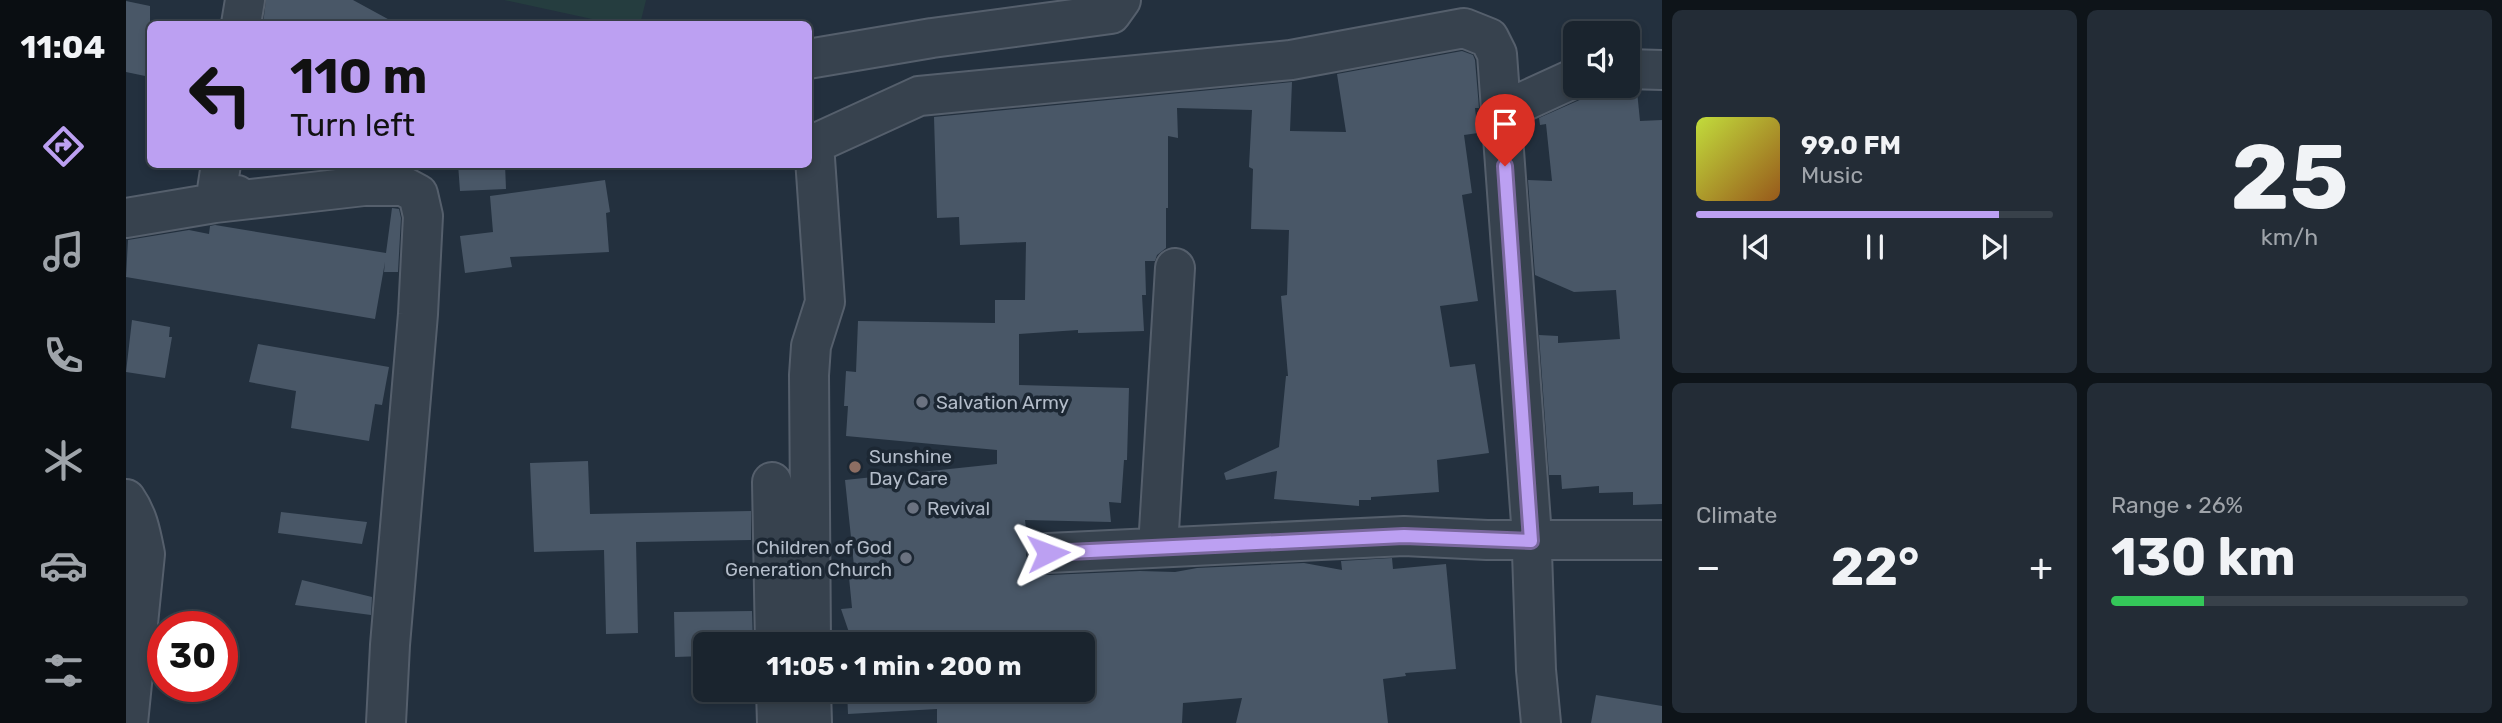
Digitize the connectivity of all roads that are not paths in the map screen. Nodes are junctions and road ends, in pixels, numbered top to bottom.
1 (245, 0) edge
2 (1121, 0) edge
3 (242, 21) edge
4 (812, 58) edge
5 (1640, 69) edge
6 (1662, 70) edge
7 (1563, 84) edge
8 (1501, 112) junction
9 (220, 168) edge
10 (307, 168) edge
11 (215, 203) junction
12 (126, 218) edge
13 (1175, 268) dead end
14 (772, 482) dead end
15 (126, 499) edge
16 (1662, 540) edge
17 (1531, 541) junction
18 (1158, 547) junction
19 (1048, 553) dead end
20 (775, 632) edge
21 (811, 632) edge
22 (776, 702) edge
23 (811, 702) edge
24 (128, 723) edge
25 (386, 723) edge
26 (777, 723) edge
27 (812, 723) edge
28 (1541, 723) edge

1 - 3 street
2 - 4 street
5 - 6 street
7 - 8 street
8 - 17 street
8 - 21 street
9 - 11 street
10 - 11 street
11 - 12 street
11 - 25 street
13 - 18 street
14 - 20 street
15 - 24 street
16 - 17 street
17 - 18 street
17 - 28 street
18 - 19 street
22 - 26 street
23 - 27 street

